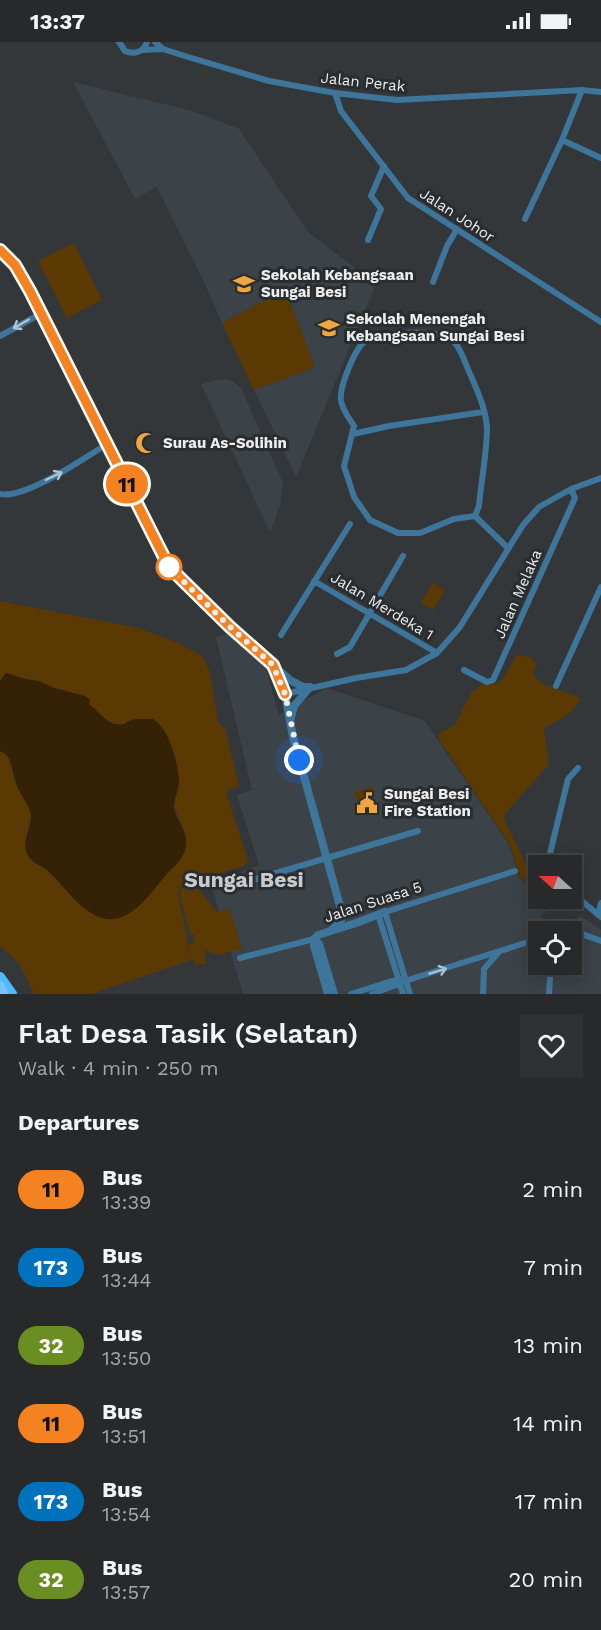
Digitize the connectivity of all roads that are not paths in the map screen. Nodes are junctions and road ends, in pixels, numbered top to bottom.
1 (119, 42) edge
2 (147, 42) edge
3 (155, 42) edge
4 (164, 49) junction
5 (143, 50) junction
6 (601, 82) edge
7 (582, 90) junction
8 (599, 92) edge
9 (335, 93) junction
10 (562, 140) junction
11 (601, 158) edge
12 (384, 166) junction
13 (525, 219) dead end
14 (457, 229) junction
15 (368, 240) dead end
16 (0, 250) edge
17 (433, 282) dead end
18 (42, 312) junction
19 (601, 322) edge
20 (0, 336) edge
21 (483, 412) junction
22 (353, 434) junction
23 (107, 444) junction
24 (601, 478) edge
25 (571, 489) junction
26 (0, 494) edge
27 (475, 516) junction
28 (350, 524) dead end
29 (508, 548) junction
30 (403, 556) dead end
31 (314, 581) junction
32 (601, 587) edge
33 (369, 613) junction
34 (281, 635) dead end
35 (437, 653) junction
36 (337, 654) dead end
37 (273, 665) junction
38 (464, 670) dead end
39 (556, 686) dead end
40 (310, 687) junction
41 (285, 694) junction
42 (290, 721) junction
43 (578, 768) dead end
44 (418, 831) dead end
45 (550, 855) edge
46 (327, 857) junction
47 (515, 871) dead end
48 (256, 879) dead end
49 (582, 901) edge
50 (601, 903) edge
51 (340, 906) junction
52 (382, 913) junction
53 (600, 916) edge
54 (365, 919) junction
55 (332, 930) junction
56 (582, 936) edge
57 (314, 939) junction
58 (601, 941) edge
59 (528, 942) edge
60 (501, 951) junction
61 (240, 958) dead end
62 (471, 961) junction
63 (484, 969) junction
64 (550, 975) edge
65 (0, 976) edge
66 (401, 982) junction
67 (0, 986) edge
68 (549, 991) edge
69 (3, 994) edge
70 (12, 994) edge
71 (328, 994) edge
72 (334, 994) edge
73 (351, 994) edge
74 (372, 994) edge
75 (403, 994) edge
76 (410, 994) edge
77 (483, 994) edge
78 (556, 994) edge

1 - 5 street
2 - 5 street
3 - 4 street, Jalan Perak
4 - 5 street, Jalan Perak
4 - 9 street, Jalan Perak
6 - 8 street
7 - 8 street, Jalan Perak
7 - 9 street, Jalan Perak
7 - 10 street
9 - 12 street, Jalan Johor
10 - 11 street
10 - 13 street
12 - 14 street, Jalan Johor
12 - 15 street
14 - 17 street
14 - 19 street, Jalan Johor
16 - 18 street
18 -> 20 street
18 - 23 street
21 - 22 street
21 - 22 street
21 - 27 street
22 - 27 street
26 -> 23 street
23 - 37 street
24 - 25 street
25 - 29 street
25 - 38 street, Jalan Melaka
27 - 29 street
28 - 31 street
29 - 35 street
30 - 33 street
31 - 33 street, Jalan Merdeka 1
31 - 34 street
32 - 39 street
33 - 35 street, Jalan Merdeka 1
33 - 36 street
35 - 40 street
37 - 40 street
37 - 41 street
40 - 41 street
40 - 42 street
41 - 42 street
42 - 46 street
43 - 45 street
44 - 46 street
46 - 48 street
46 - 51 street
47 - 52 street, Jalan Suasa 5
49 - 53 street
50 - 53 street
51 - 54 street
51 - 55 street
52 - 54 street, Jalan Suasa 5
52 - 66 street
54 - 55 street, Jalan Suasa 5
55 - 57 street, Jalan Suasa 5
56 - 58 street
57 - 61 street, Jalan Suasa 5
57 - 71 street
57 - 72 street
59 - 60 street
60 - 62 street
60 - 63 street
62 - 63 street
66 -> 62 street
63 - 77 street
64 - 68 street
65 - 70 highway
66 - 73 street
66 - 74 street
66 - 75 street
66 - 76 street
67 - 69 highway
68 - 78 street

